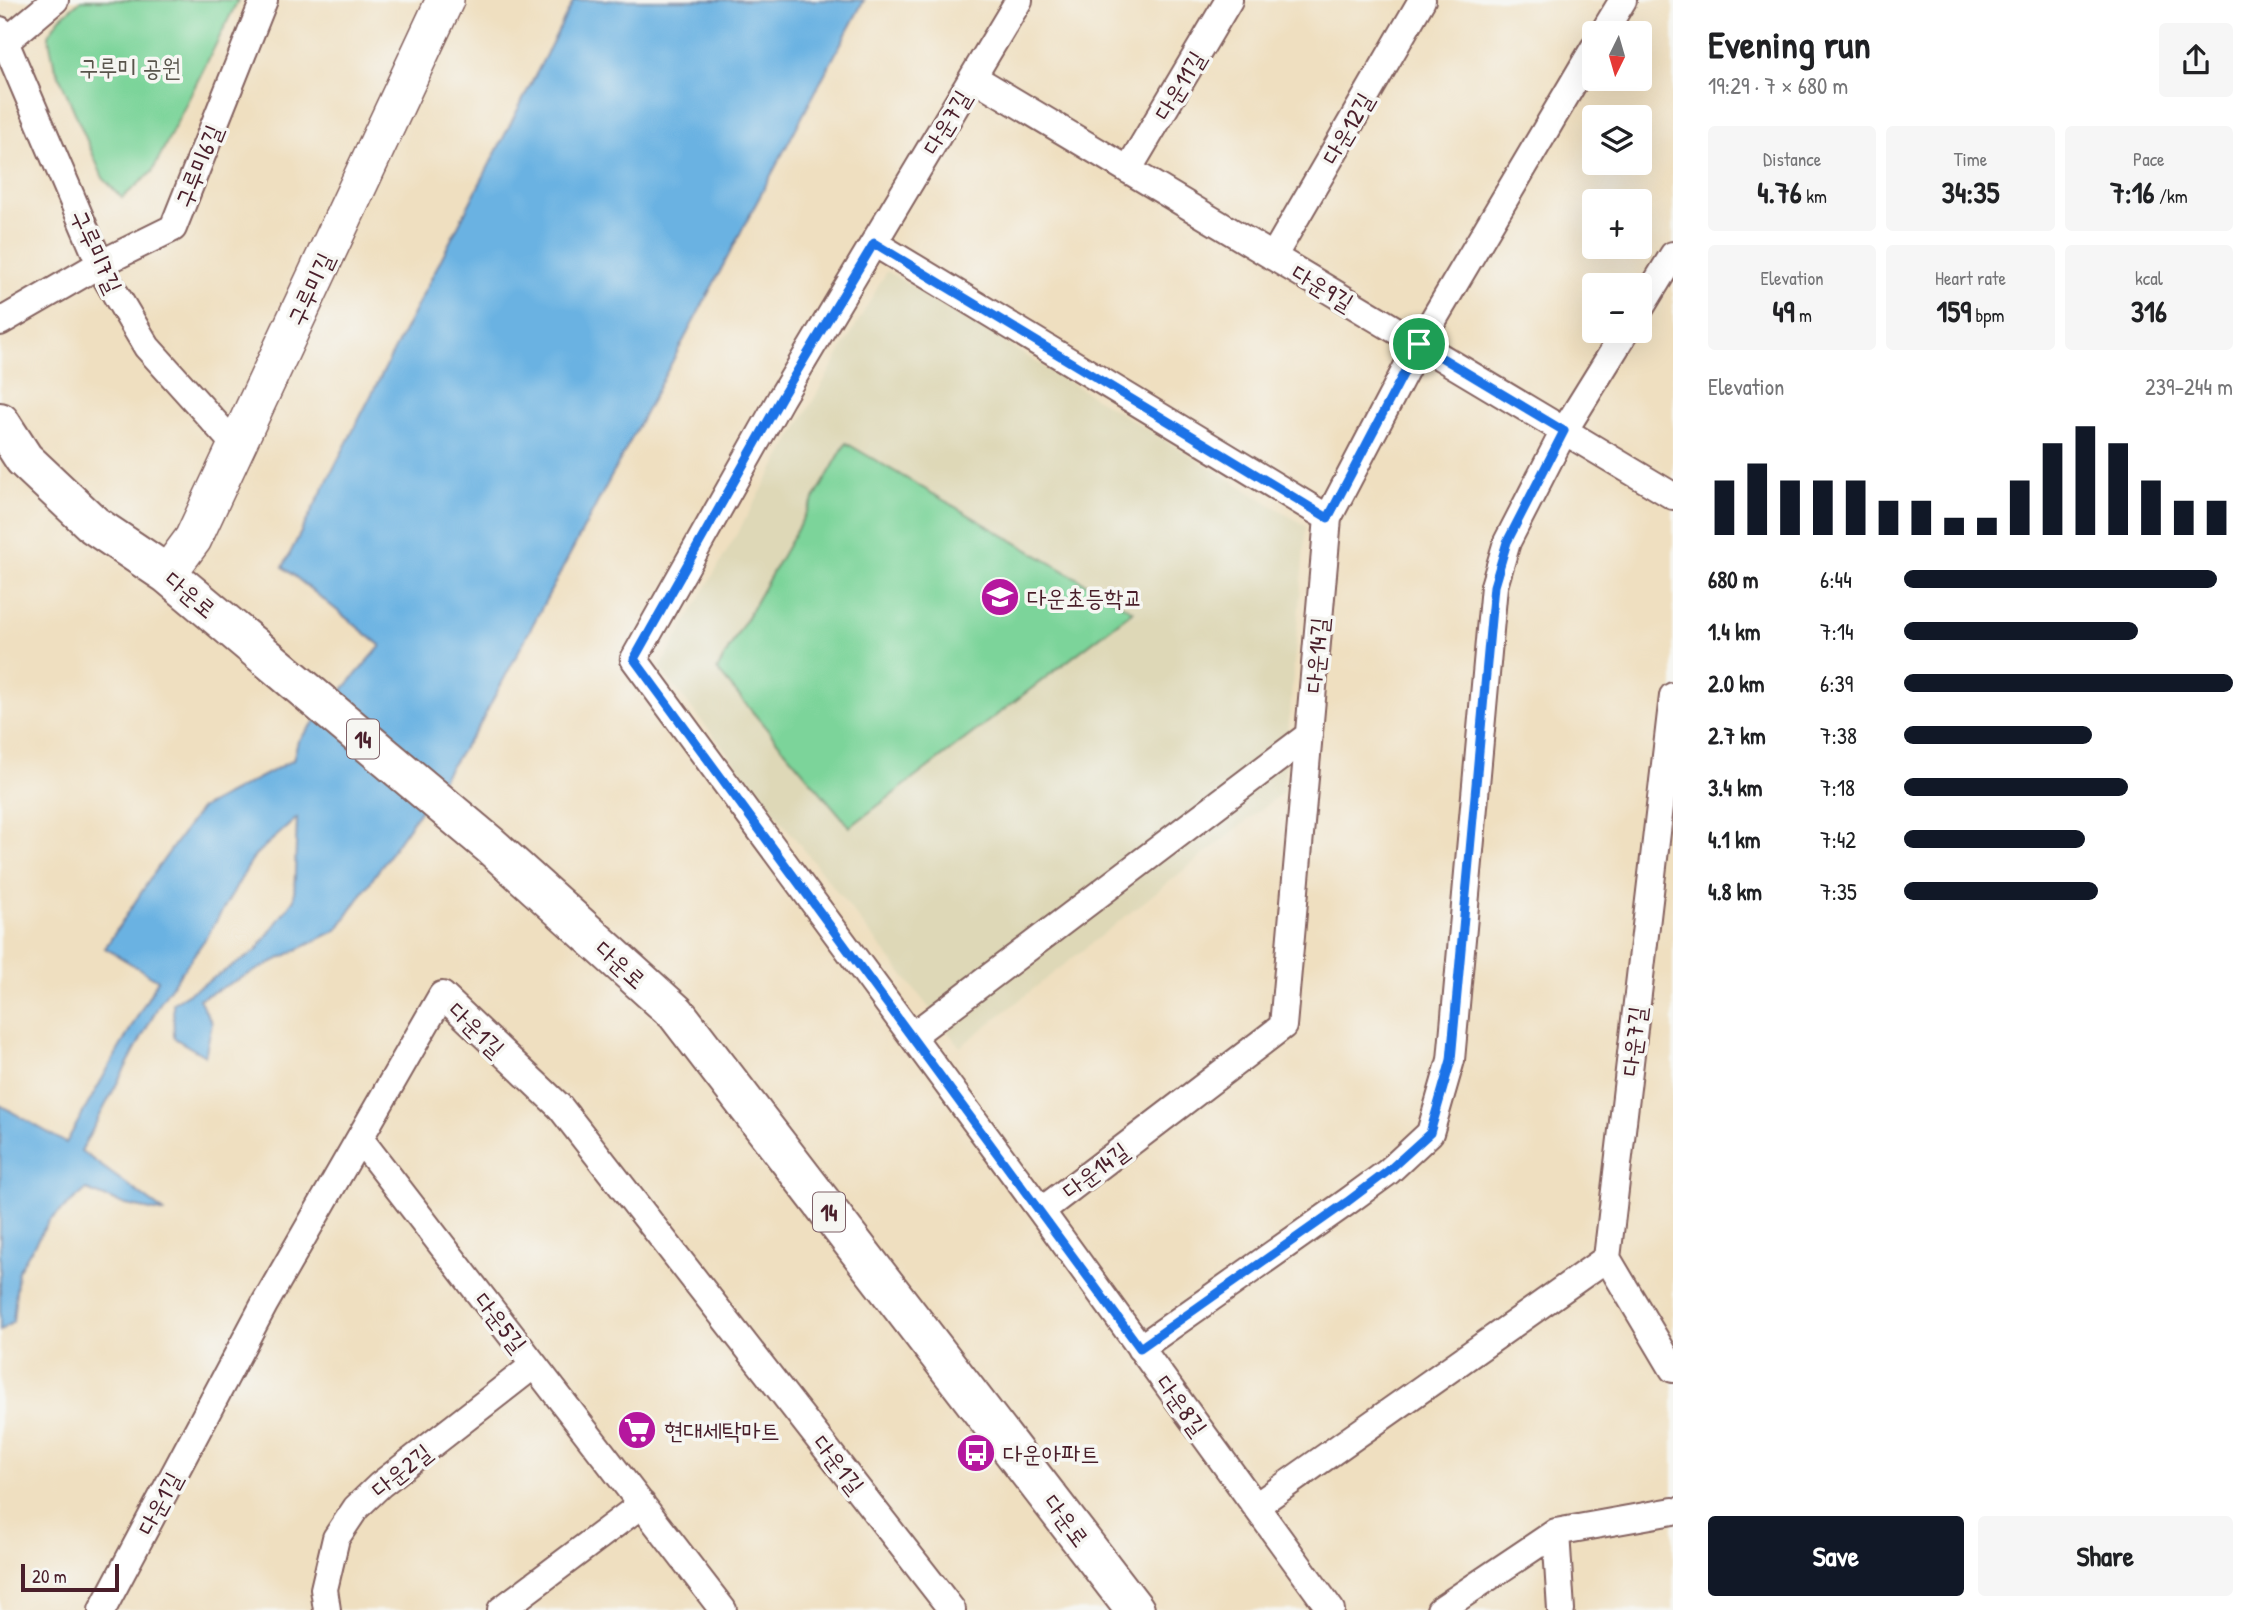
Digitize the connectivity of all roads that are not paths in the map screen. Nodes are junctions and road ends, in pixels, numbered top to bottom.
1 (55, 0) edge
2 (264, 0) edge
3 (445, 0) edge
4 (1019, 0) edge
5 (1229, 0) edge
6 (1422, 0) edge
7 (1623, 0) edge
8 (1610, 21) edge
9 (3, 36) edge
10 (1582, 68) edge
11 (973, 77) junction
12 (1128, 170) junction
13 (874, 243) junction
14 (1673, 255) edge
15 (1273, 257) junction
16 (100, 264) junction
17 (1652, 289) edge
18 (0, 322) edge
19 (1619, 343) edge
20 (1419, 344) junction
21 (0, 422) edge
22 (1564, 431) junction
23 (236, 446) junction
24 (1673, 496) edge
25 (1328, 518) junction
26 (167, 573) junction
27 (634, 659) joint
28 (1673, 696) edge
29 (1309, 735) junction
30 (912, 1036) junction
31 (360, 1139) junction
32 (1041, 1211) junction
33 (1607, 1258) junction
34 (1140, 1348) junction
35 (534, 1365) junction
36 (1673, 1369) edge
37 (642, 1504) junction
38 (1256, 1506) junction
39 (1673, 1511) edge
40 (1556, 1532) junction
41 (110, 1605) edge
42 (327, 1610) edge
43 (501, 1610) edge
44 (723, 1610) edge
45 (952, 1610) edge
46 (1135, 1610) edge
47 (1331, 1610) edge
48 (1440, 1610) edge
49 (1561, 1610) edge

1 - 9 street
2 - 16 street, 구루미6길
3 - 23 street, 구루미길
4 - 11 street, 다운7길
5 - 12 street, 다운11길
6 - 15 street, 다운12길
7 - 8 street
9 - 16 street, 구루미7길
10 - 20 street, 다운14길
11 - 12 street, 다운9길
11 - 13 street, 다운7길
12 - 15 street, 다운9길
13 - 25 street
13 - 27 street, 다운7길
14 - 17 street
15 - 20 street, 다운9길
16 - 18 street, 구루미6길
16 - 23 street, 구루미7길
19 - 22 street
20 - 22 street, 다운9길
20 - 25 street, 다운14길
21 - 26 main road, 다운로 / 14
22 - 24 street, 다운9길
22 - 34 street
23 - 26 street, 구루미길
25 - 29 street, 다운14길
26 - 46 main road, 다운로 / 14
27 - 30 street, 다운8길
28 - 33 street, 다운7길
29 - 30 street
29 - 32 street, 다운14길
30 - 32 street, 다운8길
31 - 35 street, 다운5길
31 - 41 street, 다운1길
31 - 45 street, 다운1길
32 - 34 street, 다운8길
33 - 36 street
33 - 38 street
34 - 38 street, 다운8길
35 - 37 street, 다운5길
35 - 42 street, 다운2길
37 - 43 street
37 - 44 street, 다운5길
38 - 47 street, 다운8길
39 - 40 street
40 - 48 street
40 - 49 street

